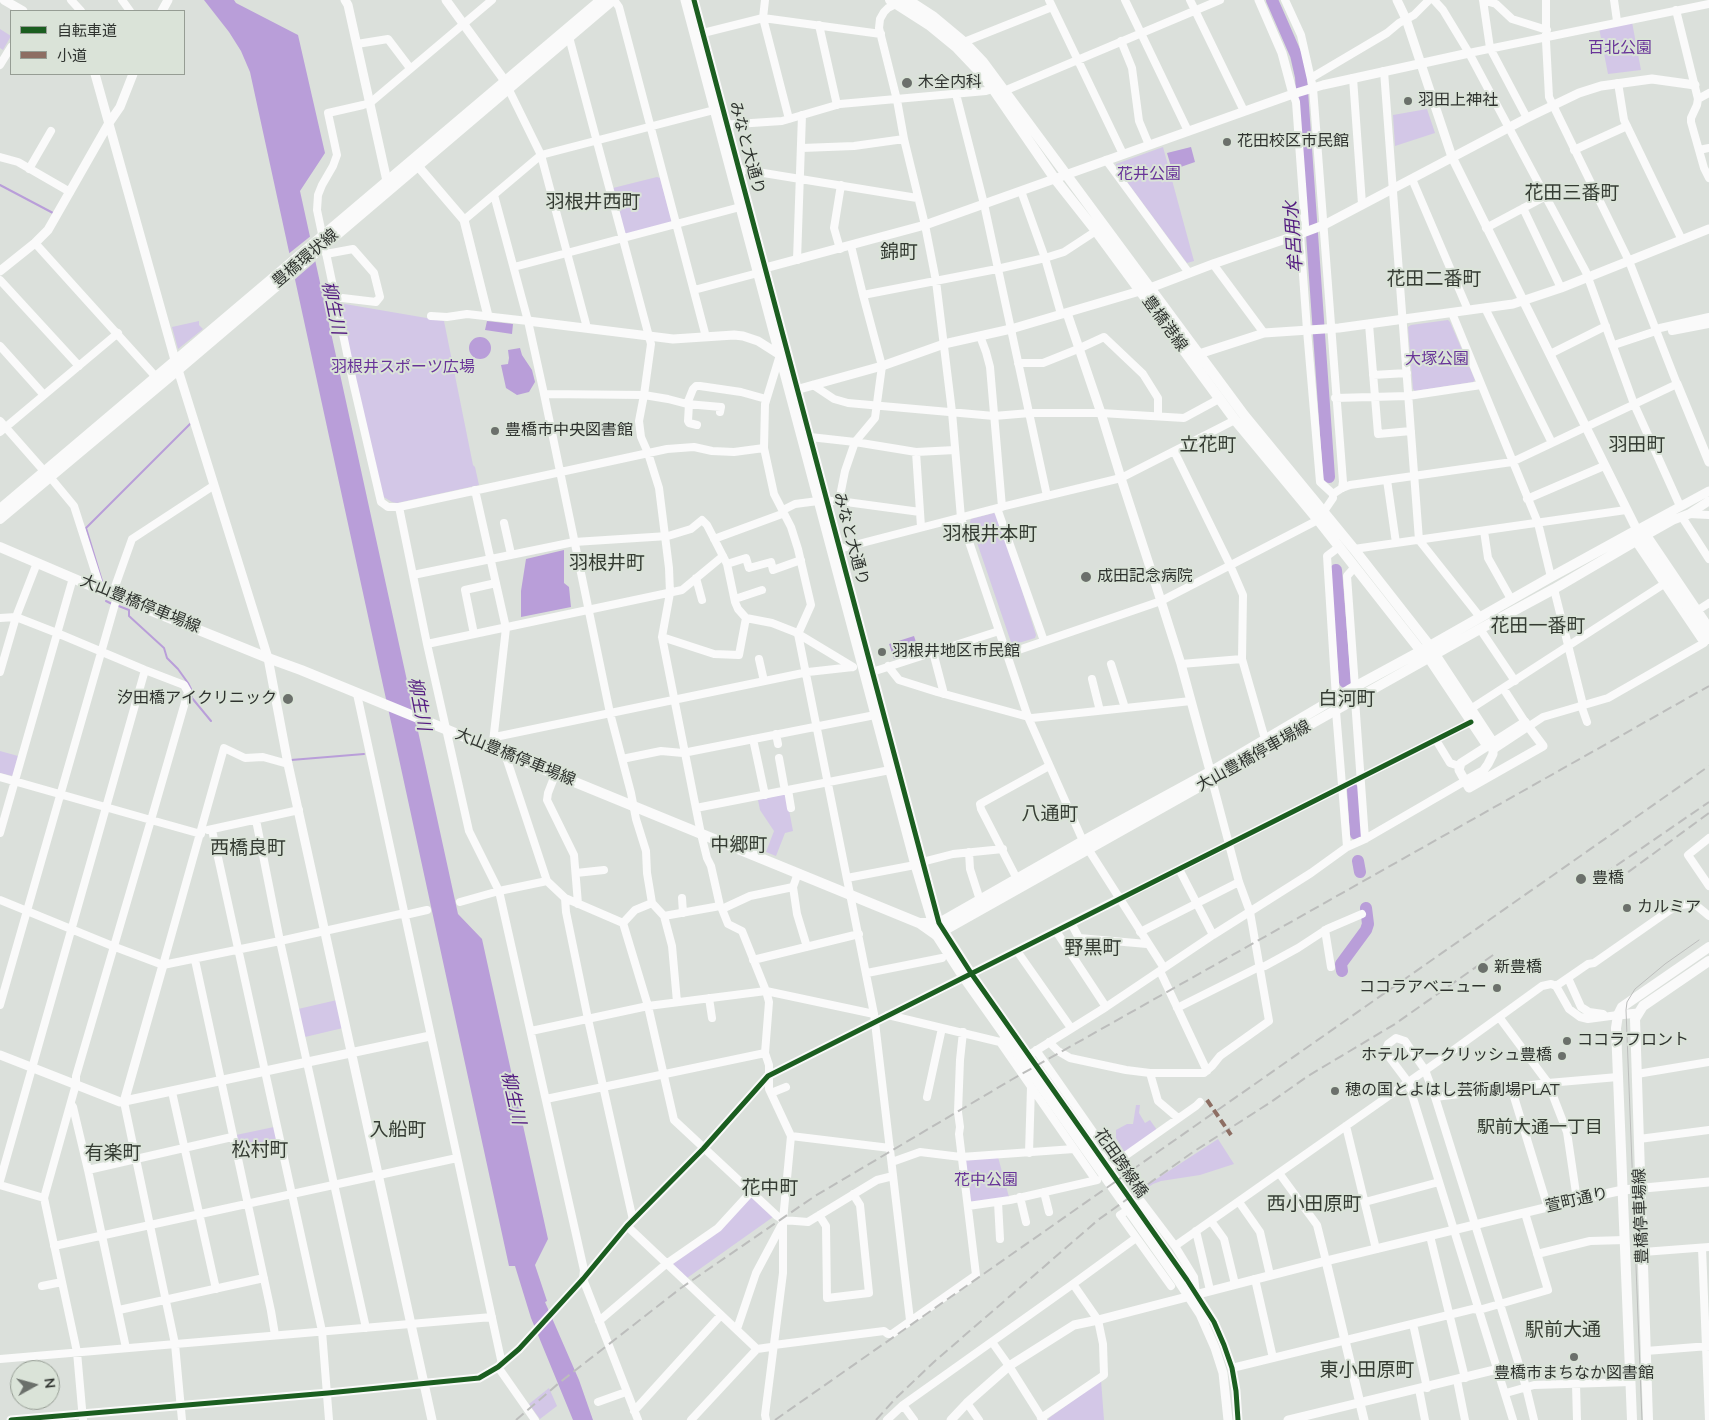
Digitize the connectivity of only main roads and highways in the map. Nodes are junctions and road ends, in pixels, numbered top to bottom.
1 (601, 0) edge
2 (614, 0) edge
3 (899, 1) edge
4 (506, 85) junction
5 (386, 185) junction
6 (177, 365) junction
7 (47, 474) junction
8 (0, 509) edge
9 (1320, 516) junction
10 (0, 518) edge
11 (1640, 536) junction
12 (0, 547) edge
13 (1706, 641) edge
14 (1429, 653) junction
15 (1211, 776) junction
16 (1085, 845) junction
17 (938, 928) junction
18 (1709, 947) edge
19 (1709, 961) edge
20 (1632, 1420) edge
21 (1648, 1420) edge

1 - 4 main road, 豊橋環状線
2 - 4 main road, 豊橋環状線
3 - 9 main road, 豊橋港線
3 - 9 main road, 豊橋港線
4 - 5 main road, 豊橋環状線
4 - 5 main road, 豊橋環状線
5 - 6 main road, 豊橋環状線
6 - 7 main road, 豊橋環状線
6 - 7 main road, 豊橋環状線
7 - 8 main road, 豊橋環状線
7 - 10 main road, 豊橋環状線
9 - 14 main road, 豊橋港線
9 - 14 main road, 豊橋港線
11 - 13 main road
11 - 14 main road, 大山豊橋停車場線
11 - 14 main road, 大山豊橋停車場線
12 - 17 main road, 大山豊橋停車場線
14 - 15 main road, 大山豊橋停車場線
14 - 15 main road, 大山豊橋停車場線
15 - 16 main road, 大山豊橋停車場線
16 - 17 main road, 大山豊橋停車場線
16 - 17 main road, 大山豊橋停車場線
18 - 20 main road, 豊橋停車場線
19 - 21 main road, 豊橋停車場線

